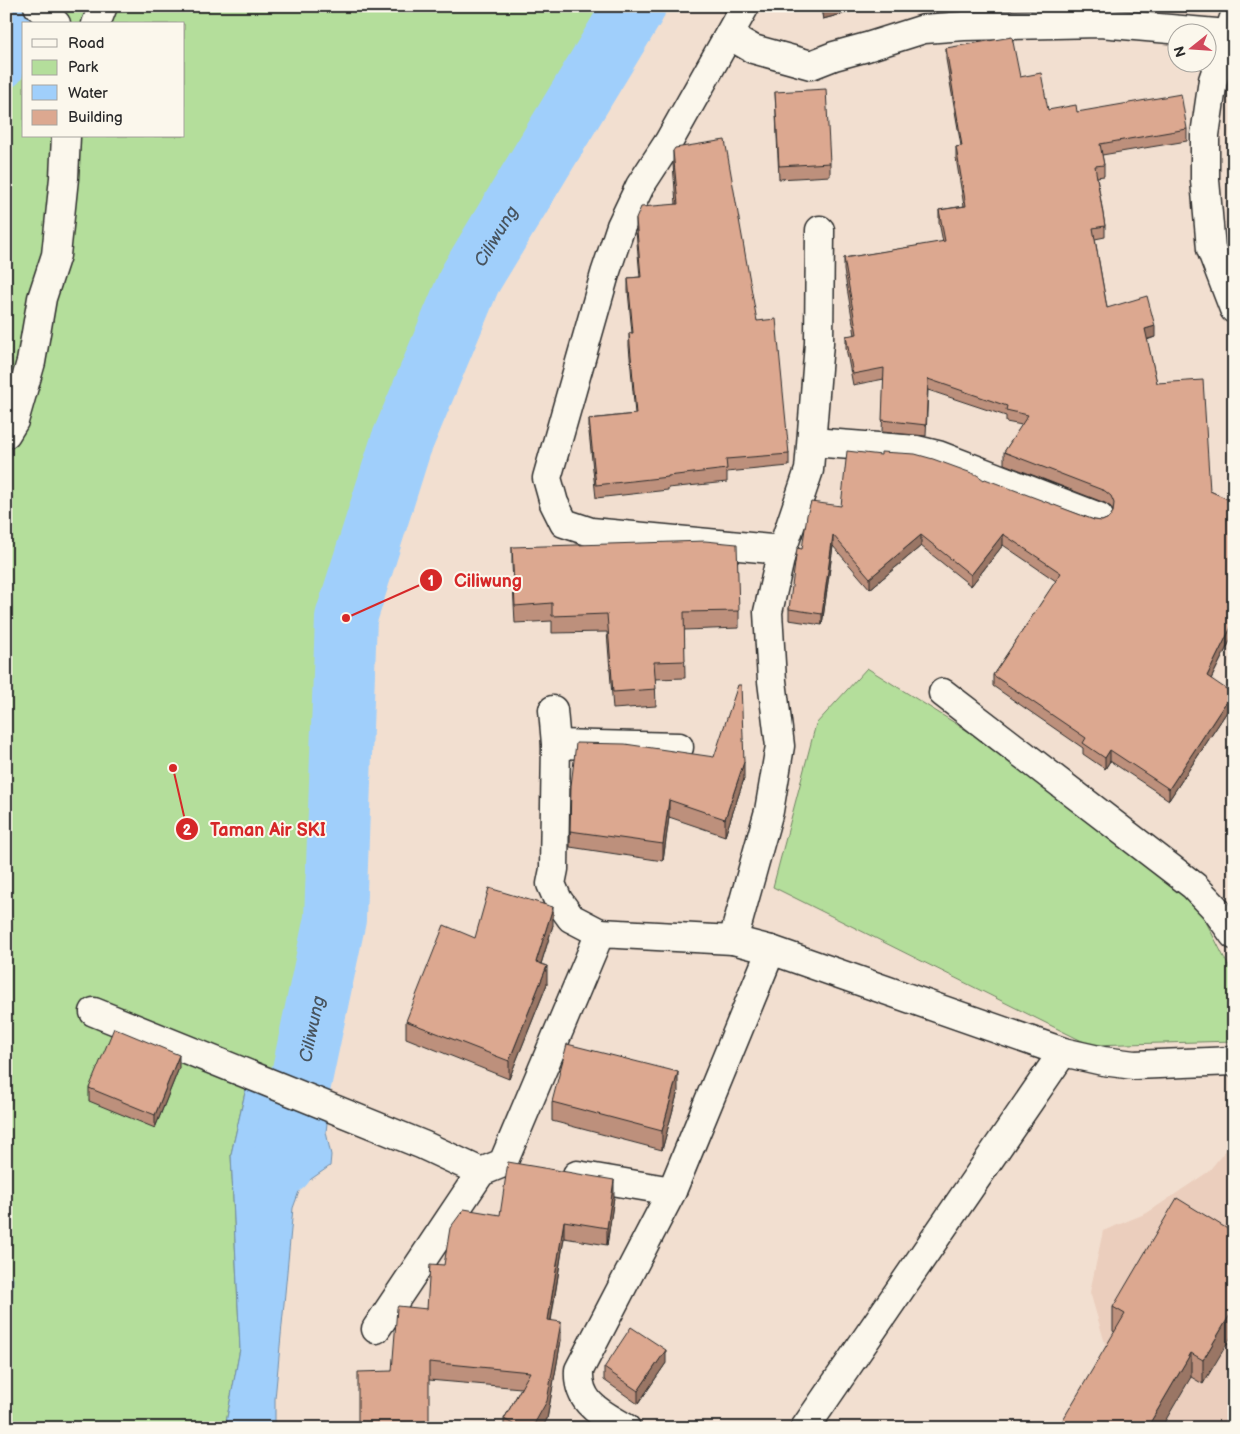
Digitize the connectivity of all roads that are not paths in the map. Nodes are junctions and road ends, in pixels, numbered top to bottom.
1 (38, 6) edge
2 (103, 6) edge
3 (744, 6) edge
4 (54, 22) edge
5 (97, 22) edge
6 (1231, 26) edge
7 (729, 36) junction
8 (66, 138) edge
9 (820, 230) dead end
10 (1234, 309) edge
11 (6, 434) edge
12 (812, 442) junction
13 (1099, 517) dead end
14 (782, 550) junction
15 (943, 693) dead end
16 (553, 710) dead end
17 (556, 744) junction
18 (679, 747) dead end
19 (600, 933) junction
20 (1234, 935) edge
21 (733, 940) junction
22 (771, 950) junction
23 (94, 1012) dead end
24 (1063, 1052) junction
25 (1234, 1061) edge
26 (492, 1168) junction
27 (672, 1191) junction
28 (376, 1329) dead end
29 (592, 1418) edge
30 (626, 1428) edge
31 (805, 1428) edge

1 - 4 street
2 - 5 street
3 - 7 street
6 - 7 street
6 - 10 street
7 - 14 street
8 - 11 street
9 - 12 street
12 - 13 street
12 - 14 street
14 - 21 street
15 - 20 street
16 - 17 street
17 - 18 street
17 - 19 street
19 - 21 street
19 - 26 street
21 - 22 street
22 - 24 street
22 - 27 street
23 - 26 street
24 - 25 street
24 - 31 street
26 - 27 street
26 - 28 street
27 - 29 street
29 - 30 street

